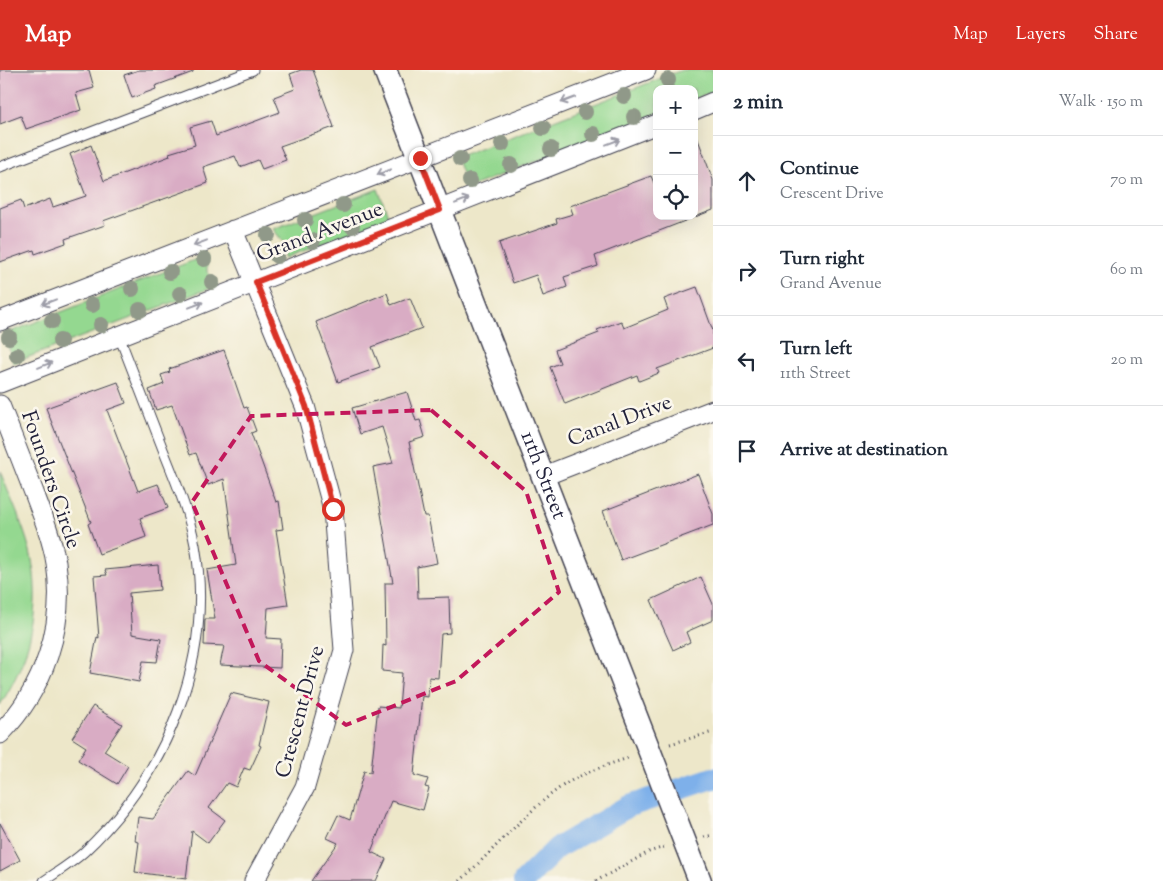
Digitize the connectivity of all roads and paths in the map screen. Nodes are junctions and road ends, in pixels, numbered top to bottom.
1 (253, 70) edge
2 (385, 70) edge
3 (646, 70) edge
4 (713, 102) edge
5 (698, 108) edge
6 (653, 126) edge
7 (420, 158) junction
8 (0, 167) edge
9 (440, 210) junction
10 (233, 230) junction
11 (256, 282) junction
12 (0, 321) edge
13 (118, 335) junction
14 (0, 383) edge
15 (0, 405) edge
16 (713, 410) edge
17 (544, 476) junction
18 (713, 732) edge
19 (0, 734) edge
20 (650, 751) junction
21 (713, 835) edge
22 (684, 841) junction
23 (44, 881) edge
24 (254, 881) edge
25 (460, 881) edge
26 (596, 881) edge
27 (700, 881) edge

1 - 8 lane
2 - 7 street, 11th Street
3 -> 7 street, Grand Avenue
4 - 5 street
9 -> 6 street, Grand Avenue
7 - 9 street, 11th Street
7 -> 10 street, Grand Avenue
9 - 11 street, Grand Avenue
9 - 17 street, 11th Street
10 - 11 street, Crescent Drive
10 -> 12 street, Grand Avenue
13 -> 11 street, Grand Avenue
11 - 24 street, Crescent Drive
14 -> 13 street, Grand Avenue
13 - 23 lane
15 - 19 street, Founders Circle
16 - 17 street, Canal Drive
17 - 20 street, 11th Street
18 - 20 path
20 - 22 street, 11th Street
20 - 25 path
21 - 22 path
22 - 26 path
22 - 27 street, 11th Street

